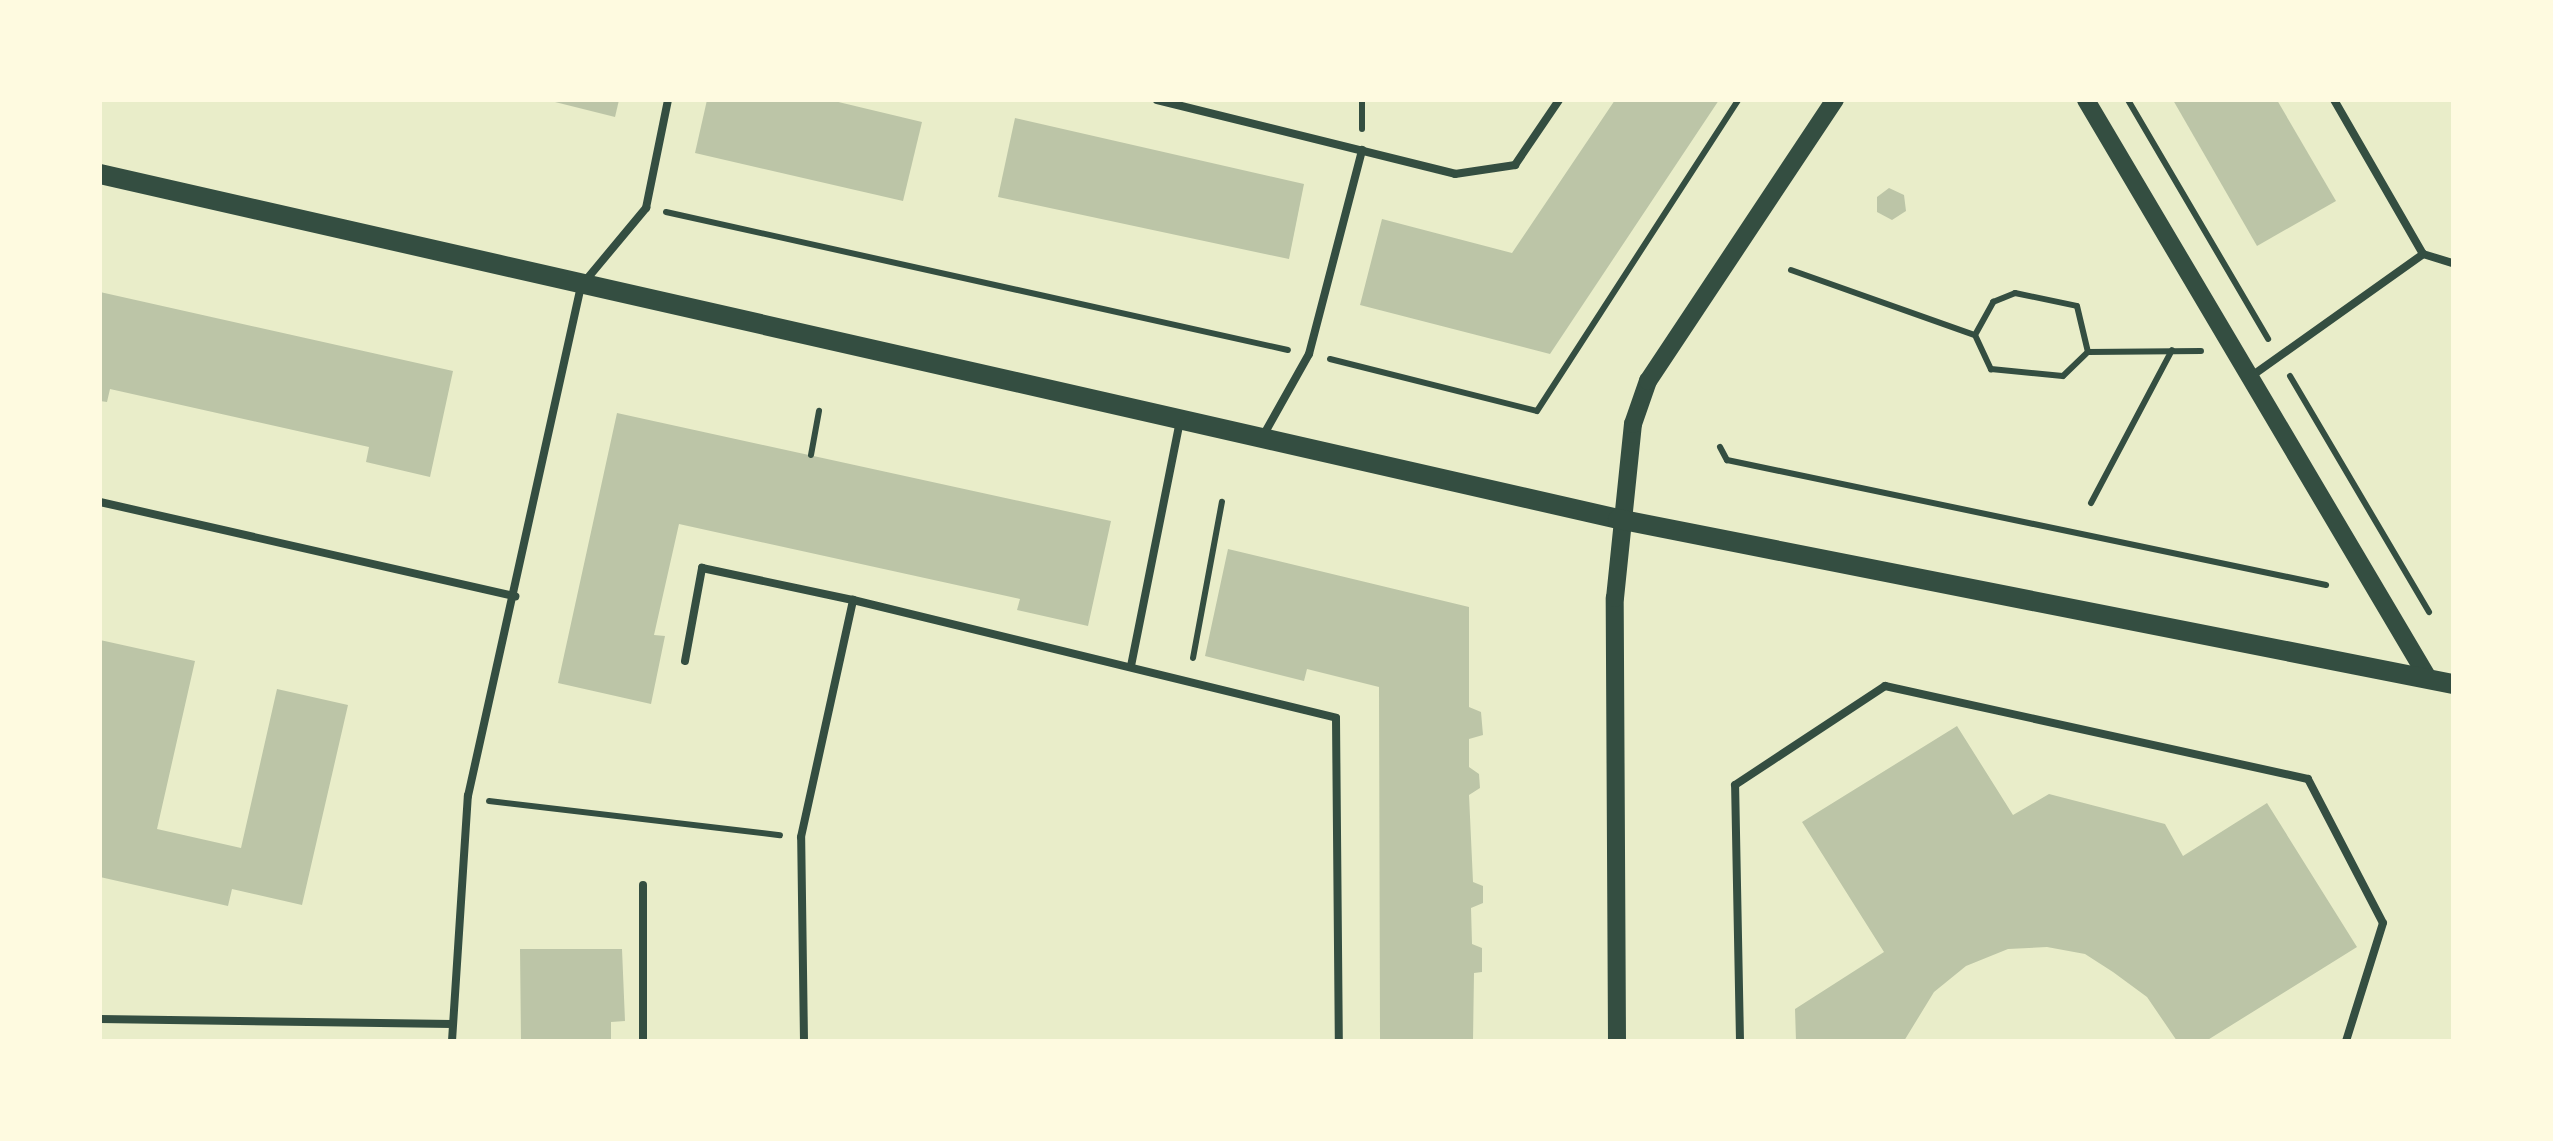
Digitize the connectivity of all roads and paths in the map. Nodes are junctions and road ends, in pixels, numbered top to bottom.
1 (668, 100) edge
2 (1157, 100) edge
3 (1560, 100) edge
4 (1738, 100) edge
5 (1835, 100) edge
6 (2086, 100) edge
7 (2334, 100) edge
8 (1362, 150) junction
9 (100, 174) edge
10 (646, 208) junction
11 (2424, 254) junction
12 (2453, 263) edge
13 (1791, 270) dead end
14 (581, 286) junction
15 (1975, 335) junction
16 (2172, 349) junction
17 (2088, 352) junction
18 (2211, 352) dead end
19 (1309, 354) junction
20 (2252, 375) junction
21 (819, 412) dead end
22 (1180, 420) junction
23 (1261, 439) junction
24 (1720, 447) dead end
25 (811, 455) dead end
26 (100, 502) edge
27 (1222, 502) dead end
28 (2091, 503) dead end
29 (1618, 519) junction
30 (2326, 584) dead end
31 (515, 596) junction
32 (852, 600) junction
33 (686, 660) dead end
34 (1130, 666) junction
35 (2428, 678) junction
36 (1189, 681) junction
37 (2453, 684) edge
38 (468, 796) junction
39 (801, 837) junction
40 (643, 884) dead end
41 (100, 1019) edge
42 (452, 1024) junction
43 (452, 1041) edge
44 (643, 1041) edge
45 (804, 1041) edge
46 (1340, 1041) edge
47 (1617, 1041) edge
48 (1740, 1041) edge
49 (2346, 1041) edge

1 - 10 lane
2 - 8 lane
3 - 8 lane
4 - 19 path
5 - 29 street
6 - 20 street
7 - 11 lane
8 - 19 lane
9 - 14 main road
10 - 14 lane
10 - 19 path
11 - 12 lane
11 - 20 lane
13 - 15 path
14 - 22 main road
14 - 31 lane
15 - 17 path
15 - 17 path
16 - 17 path
16 - 18 path
16 - 28 path
19 - 23 lane
20 - 35 street
21 - 25 path
22 - 23 main road
22 - 34 lane
23 - 29 main road
24 - 30 path
26 - 31 lane
27 - 36 path
29 - 35 main road
29 - 47 street
31 - 38 lane
32 - 33 lane
32 - 34 lane
32 - 39 lane
34 - 36 lane
35 - 37 main road
36 - 46 lane
38 - 39 path
38 - 42 lane
39 - 45 lane
40 - 44 lane
41 - 42 lane
42 - 43 lane
48 - 49 lane

